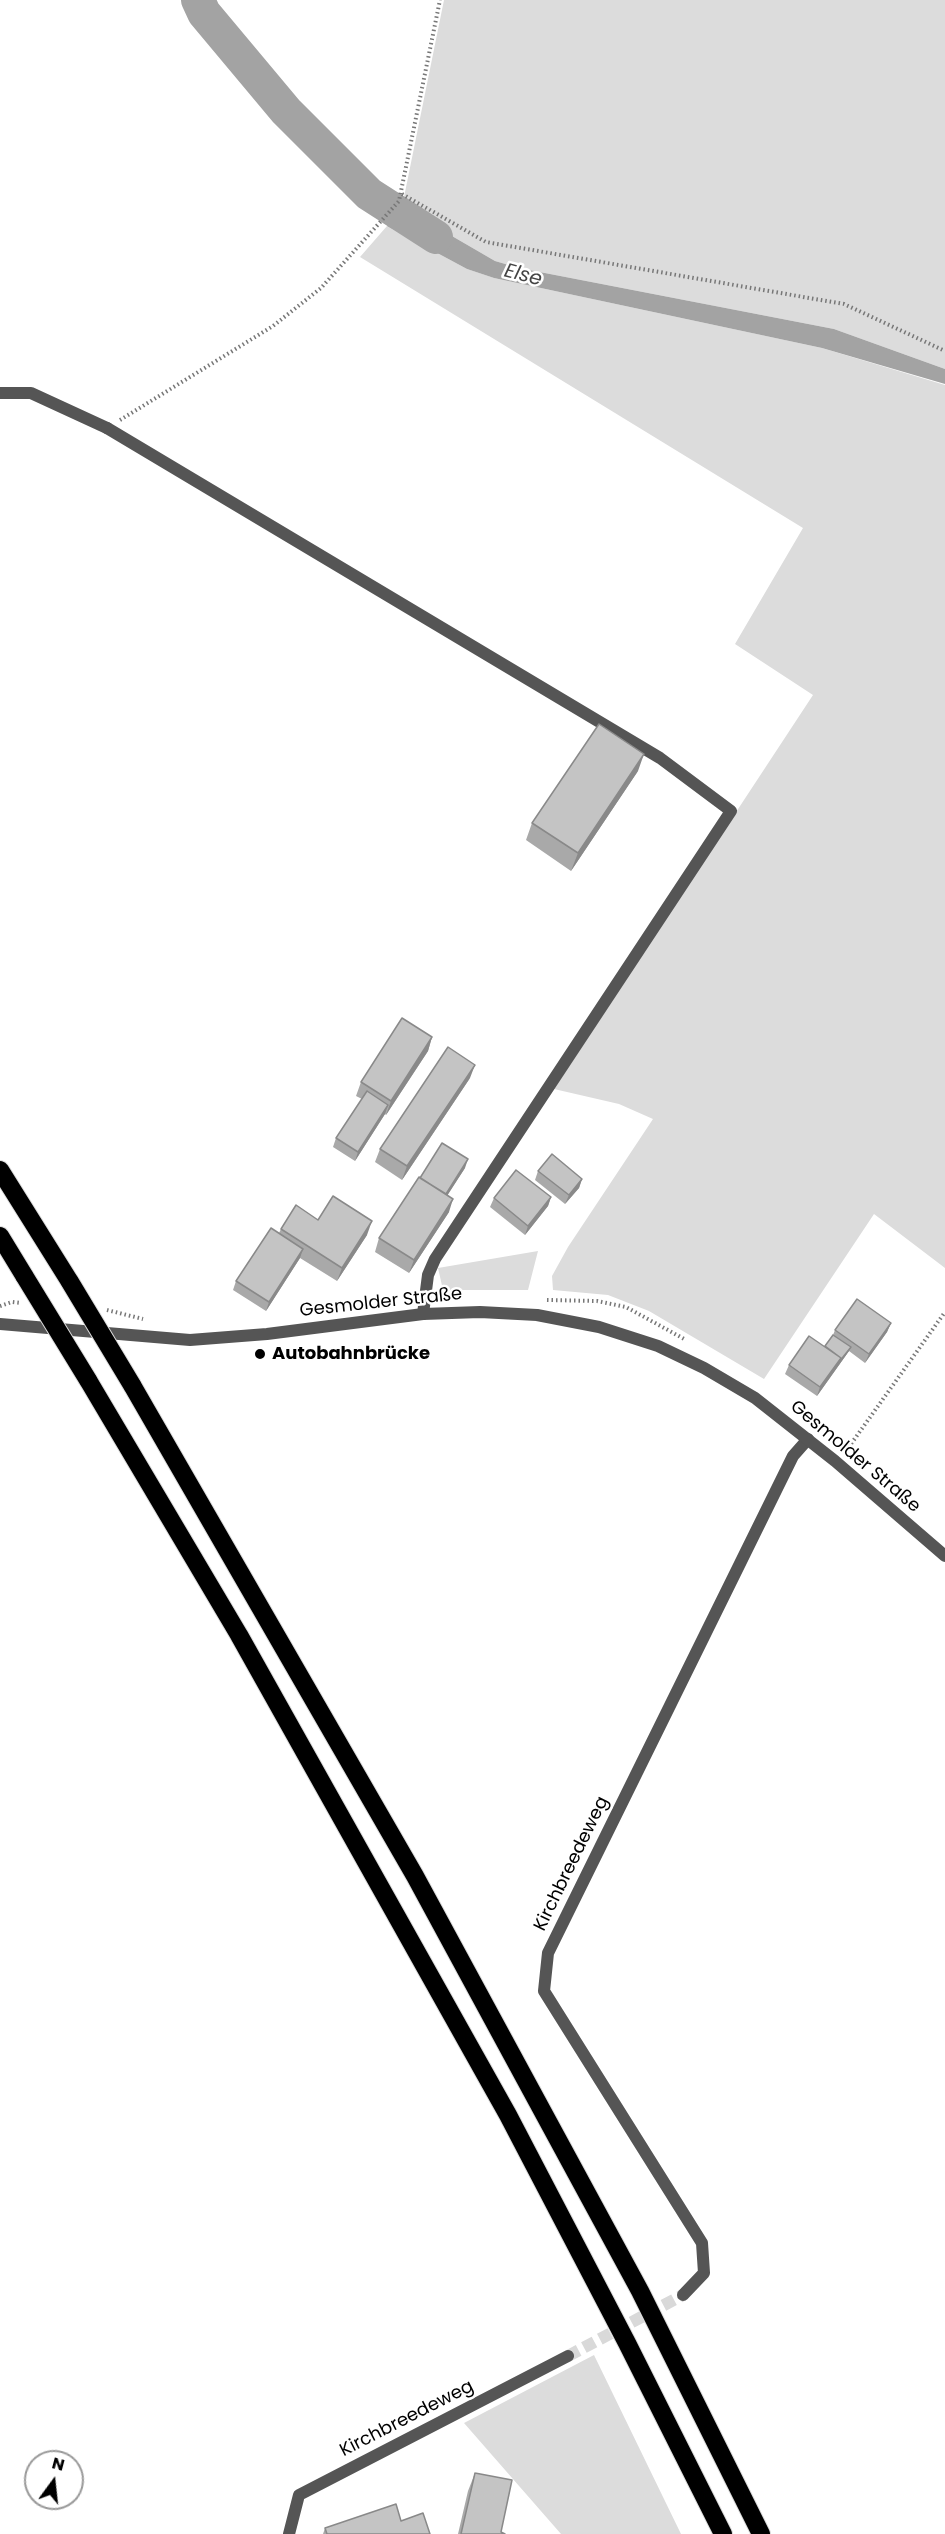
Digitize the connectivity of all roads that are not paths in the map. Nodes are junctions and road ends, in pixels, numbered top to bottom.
1 (0, 393) edge
2 (0, 1170) edge
3 (0, 1236) edge
4 (423, 1314) junction
5 (0, 1324) edge
6 (808, 1439) junction
7 (945, 1556) edge
8 (683, 2295) tunnel mouth
9 (568, 2356) tunnel mouth
10 (289, 2534) edge
11 (723, 2534) edge
12 (761, 2534) edge

1 - 4 street
2 - 12 highway, bridge
3 - 11 highway, bridge
4 - 5 street, Gesmolder Straße
4 - 6 street, Gesmolder Straße
6 - 7 street, Gesmolder Straße
6 - 8 street, Kirchbreedeweg
9 - 10 street, Kirchbreedeweg

